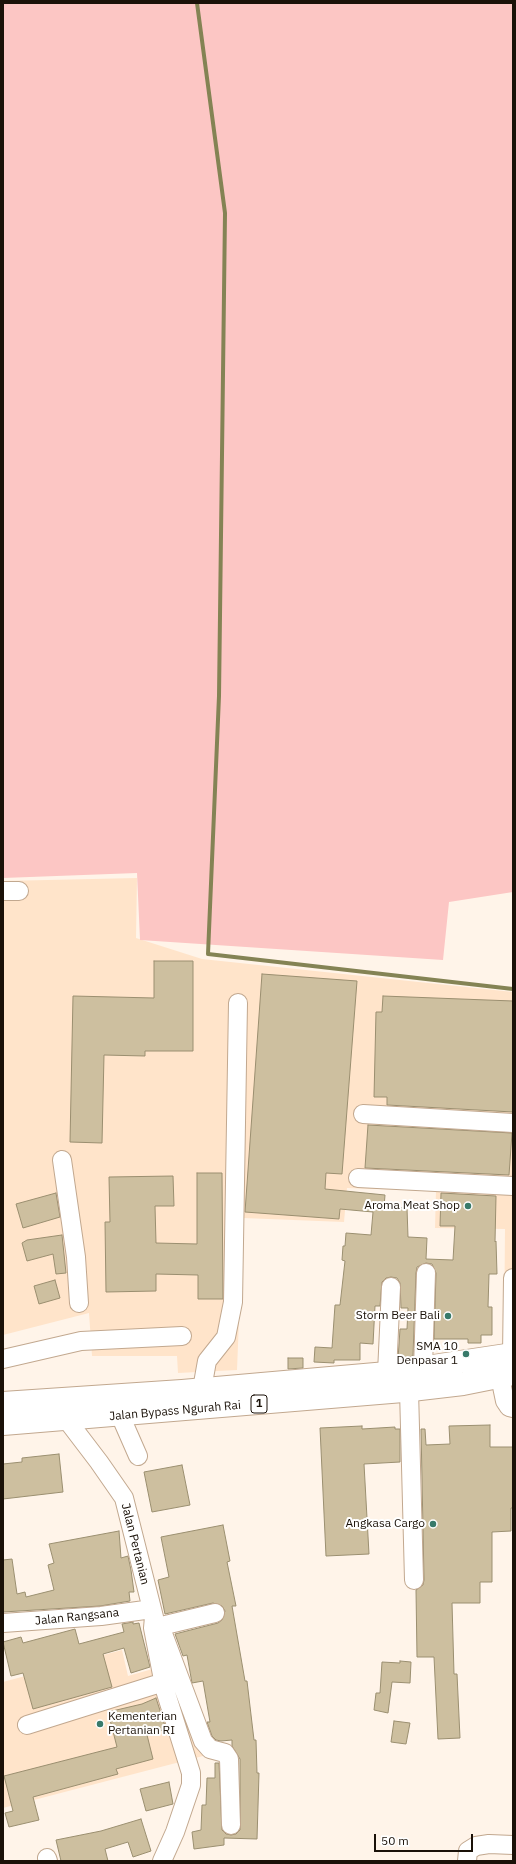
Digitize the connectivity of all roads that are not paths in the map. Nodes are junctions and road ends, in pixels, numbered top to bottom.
1 (238, 1003) dead end
2 (363, 1114) dead end
3 (513, 1123) edge
4 (62, 1160) dead end
5 (358, 1178) dead end
6 (513, 1186) edge
7 (426, 1273) dead end
8 (513, 1278) edge
9 (390, 1287) dead end
10 (79, 1302) dead end
11 (182, 1336) dead end
12 (3, 1359) edge
13 (510, 1365) edge
14 (423, 1368) junction
15 (387, 1373) junction
16 (202, 1389) junction
17 (409, 1390) junction
18 (3, 1403) edge
19 (513, 1408) edge
20 (41, 1411) junction
21 (120, 1415) junction
22 (67, 1420) junction
23 (3, 1424) edge
24 (138, 1456) dead end
25 (414, 1580) dead end
26 (215, 1613) dead end
27 (155, 1620) junction
28 (3, 1623) edge
29 (164, 1682) junction
30 (27, 1725) dead end
31 (231, 1826) dead end
32 (513, 1845) edge
33 (162, 1861) edge
34 (467, 1861) edge

1 - 16 street
2 - 3 street
4 - 10 street
5 - 6 street
7 - 14 street
8 - 13 street
9 - 15 street
11 - 12 street
13 - 14 highway, Jalan Bypass Ngurah Rai / 1
13 - 17 highway, Jalan Bypass Ngurah Rai / 1
13 - 19 street
14 - 15 highway, Jalan Bypass Ngurah Rai / 1
15 - 16 highway, Jalan Bypass Ngurah Rai / 1
16 - 20 highway, Jalan Bypass Ngurah Rai / 1
17 - 21 highway, Jalan Bypass Ngurah Rai / 1
17 - 25 street
18 - 20 highway, Jalan Bypass Ngurah Rai / 1
20 - 22 highway, Jalan Bypass Ngurah Rai / 1
20 - 23 highway, Jalan Bypass Ngurah Rai / 1
21 - 22 highway, Jalan Bypass Ngurah Rai / 1
21 - 24 street
22 - 27 street, Jalan Pertanian
26 - 27 street, Jalan Rangsana
27 - 28 street, Jalan Rangsana
27 - 29 street, Jalan Pertanian
27 - 31 street
29 - 30 street
29 - 33 street, Jalan Pertanian
32 - 34 street

